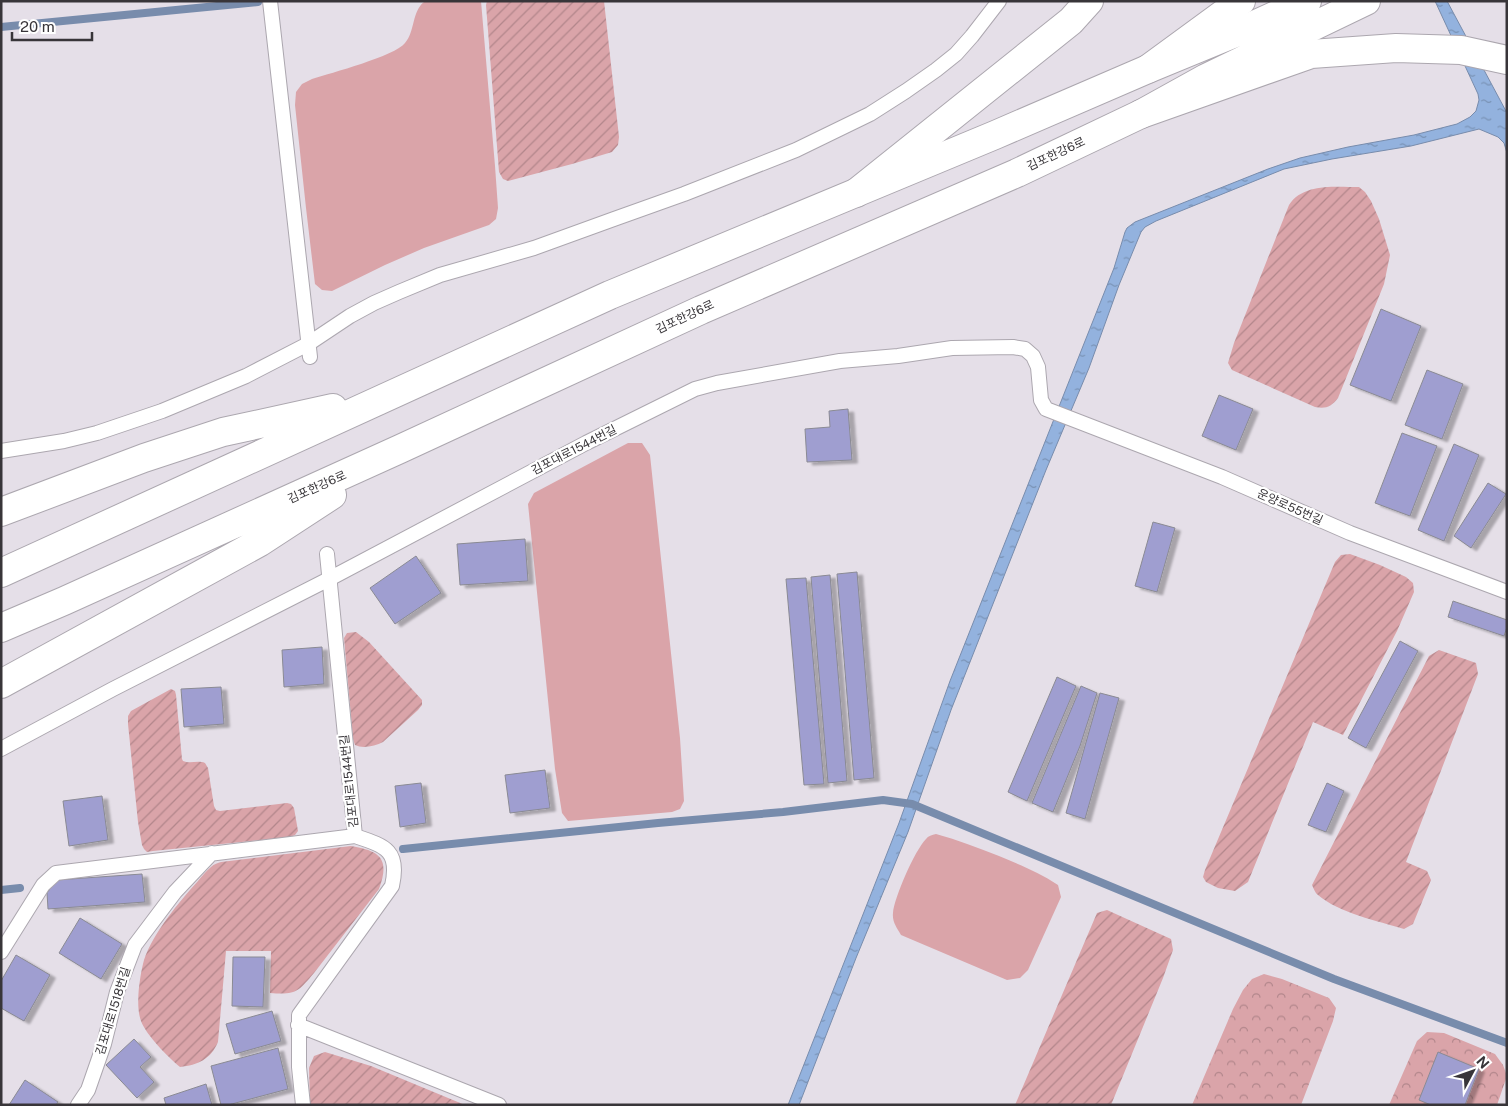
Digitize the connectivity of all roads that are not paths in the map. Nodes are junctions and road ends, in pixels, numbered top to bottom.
1 (270, 1) edge
2 (999, 1) edge
3 (1089, 1) edge
4 (1242, 1) edge
5 (1307, 1) edge
6 (1366, 1) edge
7 (1507, 60) edge
8 (1148, 68) junction
9 (1141, 114) junction
10 (856, 193) junction
11 (309, 351) junction
12 (386, 396) junction
13 (1046, 409) joint
14 (400, 449) junction
15 (1, 451) edge
16 (1, 512) edge
17 (327, 554) dead end
18 (1, 573) edge
19 (329, 579) junction
20 (1507, 592) edge
21 (1, 628) edge
22 (1, 684) edge
23 (1, 749) edge
24 (355, 836) junction
25 (212, 853) junction
26 (1, 952) edge
27 (298, 1025) junction
28 (78, 1105) edge
29 (302, 1105) edge
30 (499, 1105) edge

1 - 11 lane
2 - 11 lane
3 - 10 main road
4 - 8 main road
5 - 8 main road
6 - 9 main road, 김포한강6로
7 - 9 main road
8 - 10 main road
9 - 14 main road, 김포한강6로
10 - 12 main road
11 - 15 lane
12 - 16 main road
12 - 18 main road
13 - 19 lane, 김포대로1544번길
13 - 20 lane, 운양로55번길
14 - 21 main road, 김포한강6로
14 - 22 main road
17 - 19 lane
19 - 23 lane
19 - 24 lane, 김포대로1544번길
24 - 25 lane, 김포대로1544번길
24 - 27 lane, 김포대로1544번길
25 - 26 lane, 김포대로1544번길
25 - 28 lane, 김포대로1518번길
27 - 29 lane, 김포대로1544번길
27 - 30 lane

